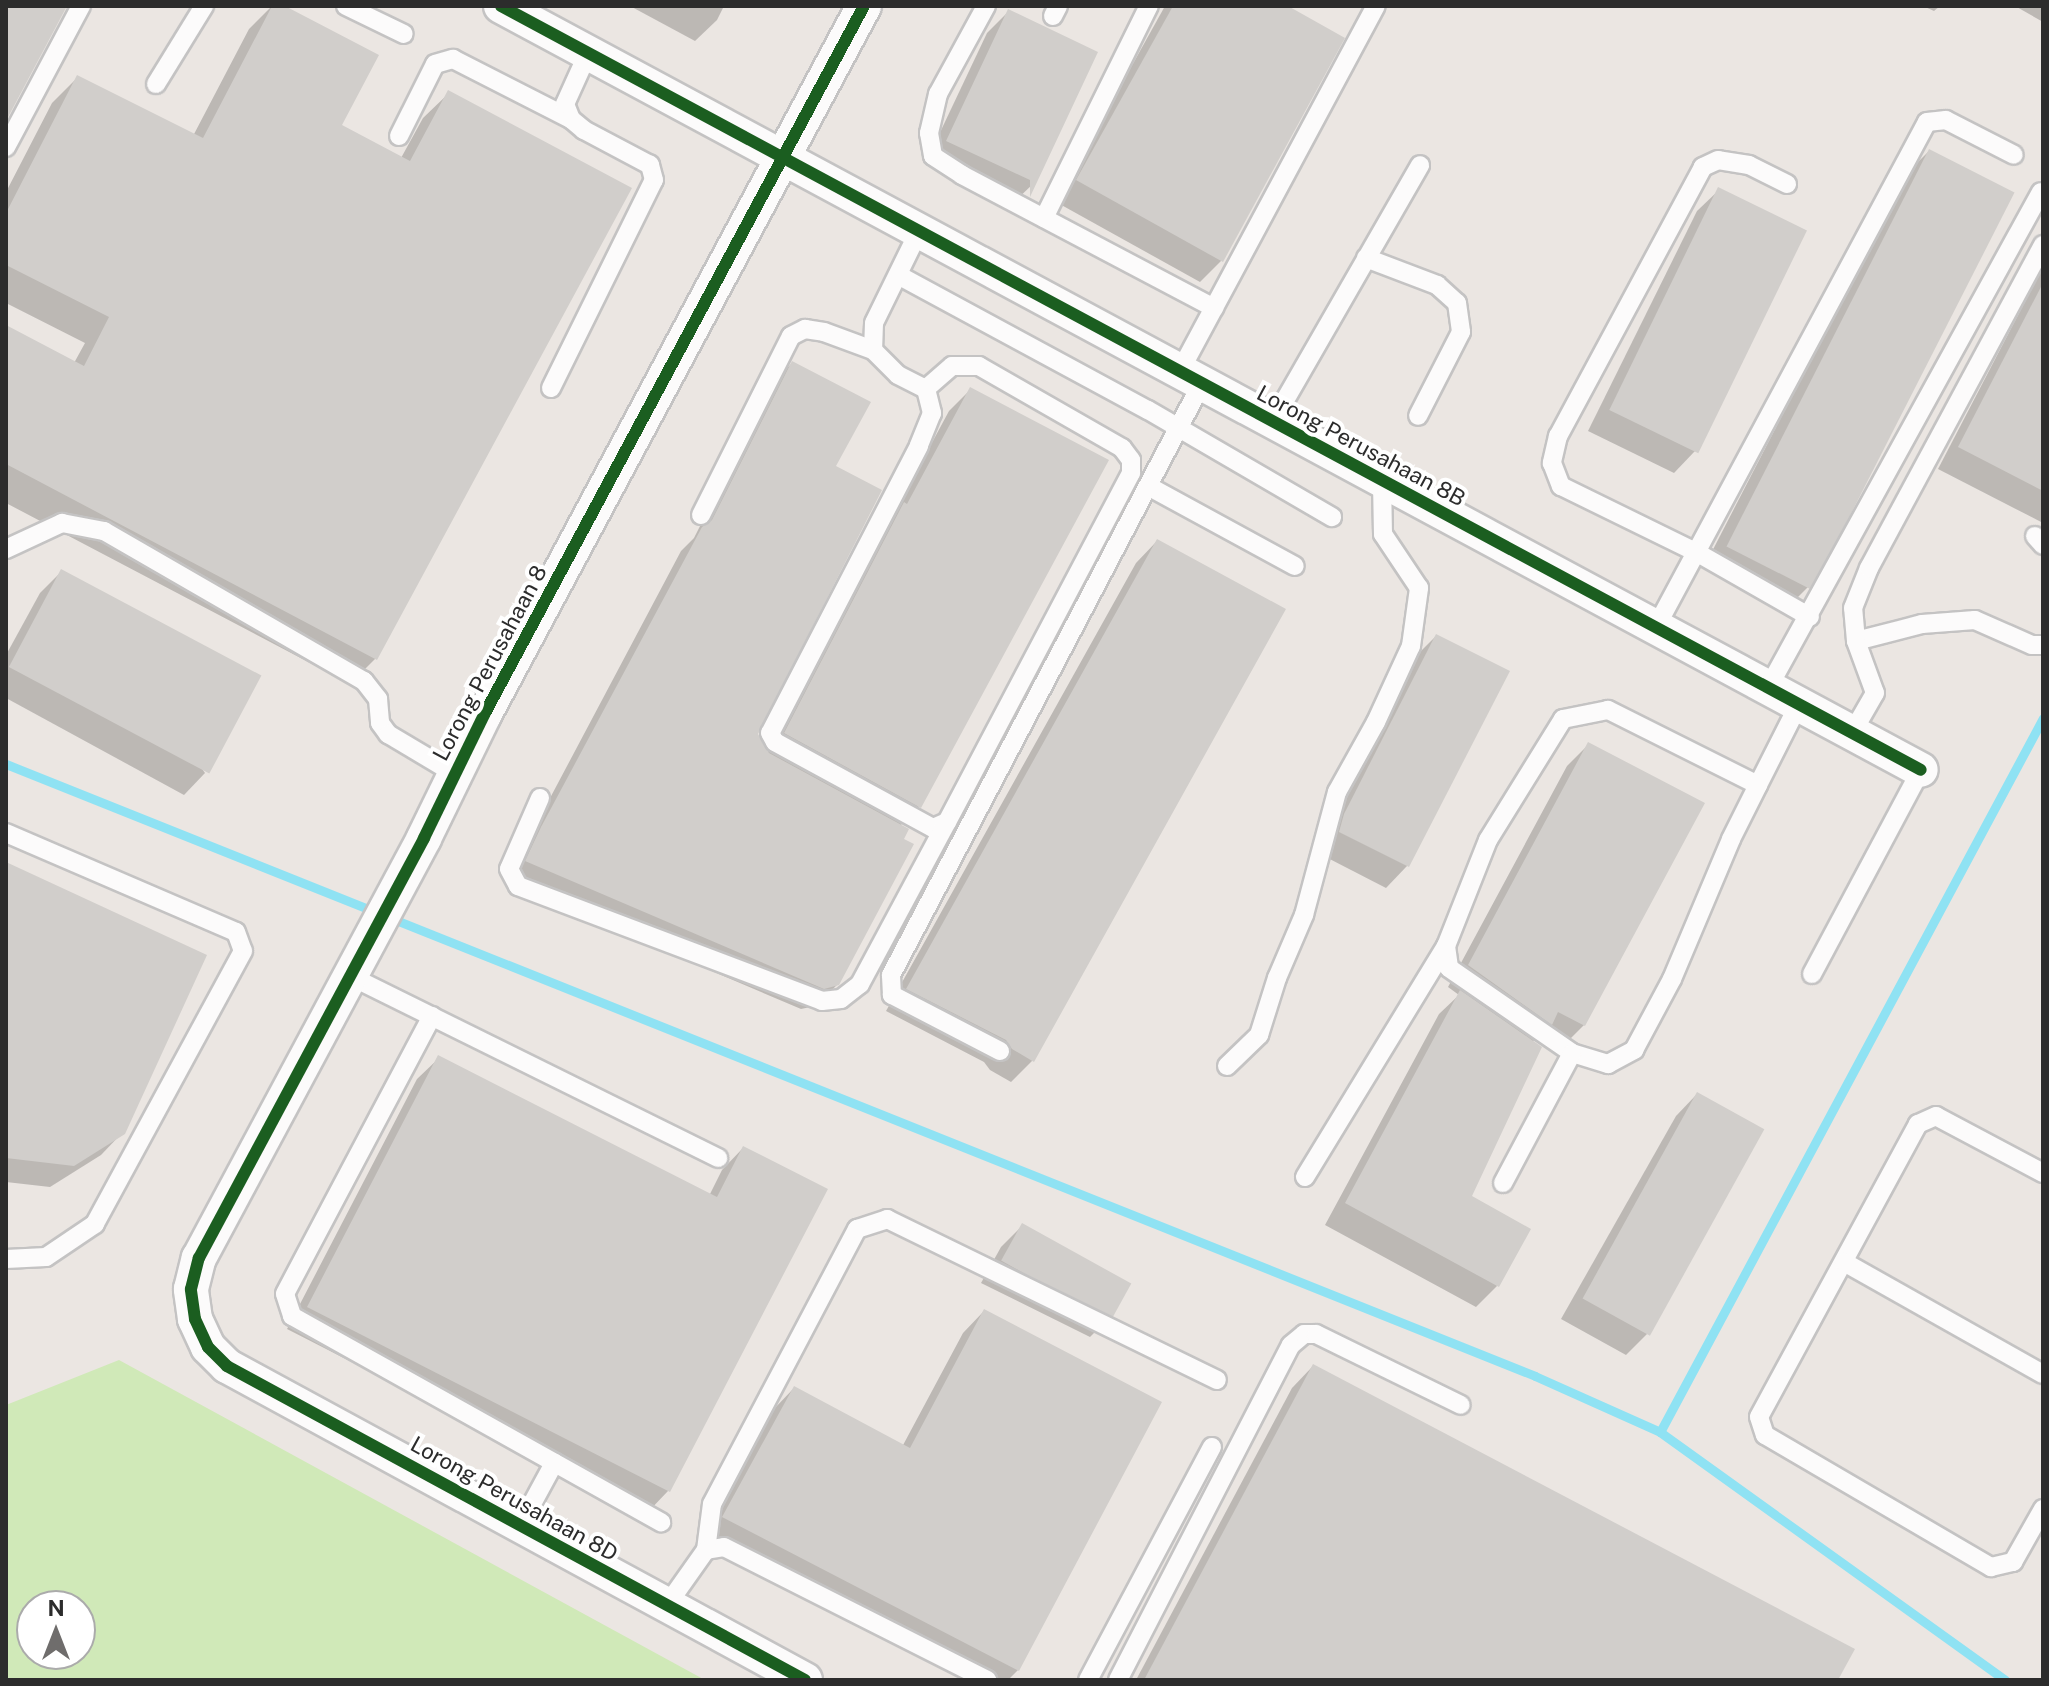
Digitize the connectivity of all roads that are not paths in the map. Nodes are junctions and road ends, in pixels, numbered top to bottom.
1 (81, 6) edge
2 (204, 6) edge
3 (346, 6) edge
4 (501, 6) edge
5 (864, 6) edge
6 (986, 6) edge
7 (1149, 6) edge
8 (1376, 6) edge
9 (404, 34) dead end
10 (588, 53) junction
11 (156, 84) dead end
12 (571, 119) junction
13 (399, 136) dead end
14 (6, 147) edge
15 (2014, 155) dead end
16 (783, 157) junction
17 (1420, 165) dead end
18 (1787, 184) dead end
19 (2041, 192) dead end
20 (1044, 218) junction
21 (919, 231) junction
22 (2043, 245) edge
23 (1366, 258) junction
24 (898, 275) junction
25 (1214, 308) junction
26 (873, 350) junction
27 (1191, 377) junction
28 (551, 388) dead end
29 (926, 389) junction
30 (1418, 416) dead end
31 (1273, 421) junction
32 (1178, 429) junction
33 (1382, 480) junction
34 (1148, 486) junction
35 (701, 515) dead end
36 (1332, 517) dead end
37 (6, 549) edge
38 (1696, 552) junction
39 (1295, 566) dead end
40 (1810, 617) junction
41 (1656, 627) junction
42 (1856, 641) junction
43 (2043, 645) edge
44 (1768, 688) junction
45 (1799, 704) junction
46 (1852, 733) junction
47 (1921, 770) joint
48 (455, 774) junction
49 (1758, 785) junction
50 (540, 798) dead end
51 (947, 822) junction
52 (6, 833) edge
53 (1446, 946) junction
54 (354, 962) junction
55 (1812, 974) dead end
56 (432, 1016) junction
57 (1000, 1051) dead end
58 (1572, 1053) junction
59 (1227, 1066) dead end
60 (718, 1158) dead end
61 (2043, 1173) edge
62 (1305, 1177) dead end
63 (1503, 1183) dead end
64 (6, 1259) edge
65 (1844, 1262) junction
66 (208, 1347) joint
67 (2043, 1374) edge
68 (1217, 1380) dead end
69 (1461, 1405) dead end
70 (1212, 1447) dead end
71 (554, 1463) junction
72 (2043, 1509) edge
73 (661, 1522) dead end
74 (520, 1526) junction
75 (706, 1550) junction
76 (667, 1605) junction
77 (805, 1680) edge
78 (987, 1680) edge
79 (1088, 1680) edge
80 (1118, 1680) edge

1 - 14 lane
2 - 11 lane
3 - 9 lane
4 - 10 street, Lorong Perusahaan 8B
5 - 16 street, Lorong Perusahaan 8
6 - 20 lane
7 - 20 lane
8 - 25 lane
10 - 12 lane
10 - 16 street, Lorong Perusahaan 8B
12 - 13 lane
12 - 28 lane
15 - 38 lane
16 - 21 street, Lorong Perusahaan 8B
16 - 48 street, Lorong Perusahaan 8
17 - 23 lane
18 - 38 lane
19 - 40 lane
20 - 25 lane
21 - 24 lane
21 - 27 street, Lorong Perusahaan 8B
22 - 42 lane
23 - 30 lane
23 - 31 lane
24 - 26 lane
24 - 32 lane
25 - 27 lane
26 - 29 lane
26 - 35 lane
27 - 31 street, Lorong Perusahaan 8B
27 - 32 lane
29 - 51 lane
29 - 51 lane
31 - 33 street, Lorong Perusahaan 8B
32 - 34 lane
32 - 36 lane
33 - 41 street, Lorong Perusahaan 8B
33 - 59 lane
34 - 39 lane
34 - 57 lane
37 - 48 lane
38 - 40 lane
38 - 41 lane
40 - 44 lane
41 - 44 street, Lorong Perusahaan 8B
42 - 43 lane
42 - 46 lane
44 - 45 street, Lorong Perusahaan 8B
45 - 46 street, Lorong Perusahaan 8B
45 - 49 lane
46 - 47 street, Lorong Perusahaan 8B
47 - 55 lane
48 - 54 street, Lorong Perusahaan 8
49 - 53 lane
49 - 58 lane
50 - 51 lane
52 - 64 lane
53 - 58 lane
53 - 62 lane
54 - 56 lane
54 - 66 street, Lorong Perusahaan 8
56 - 60 lane
56 - 71 lane
58 - 63 lane
61 - 65 lane
65 - 67 lane
65 - 72 lane
66 - 74 street, Lorong Perusahaan 8D
68 - 75 lane
69 - 80 lane
70 - 79 lane
71 - 73 lane
71 - 74 lane
74 - 76 street, Lorong Perusahaan 8D
75 - 76 lane
75 - 78 lane
76 - 77 street, Lorong Perusahaan 8D

